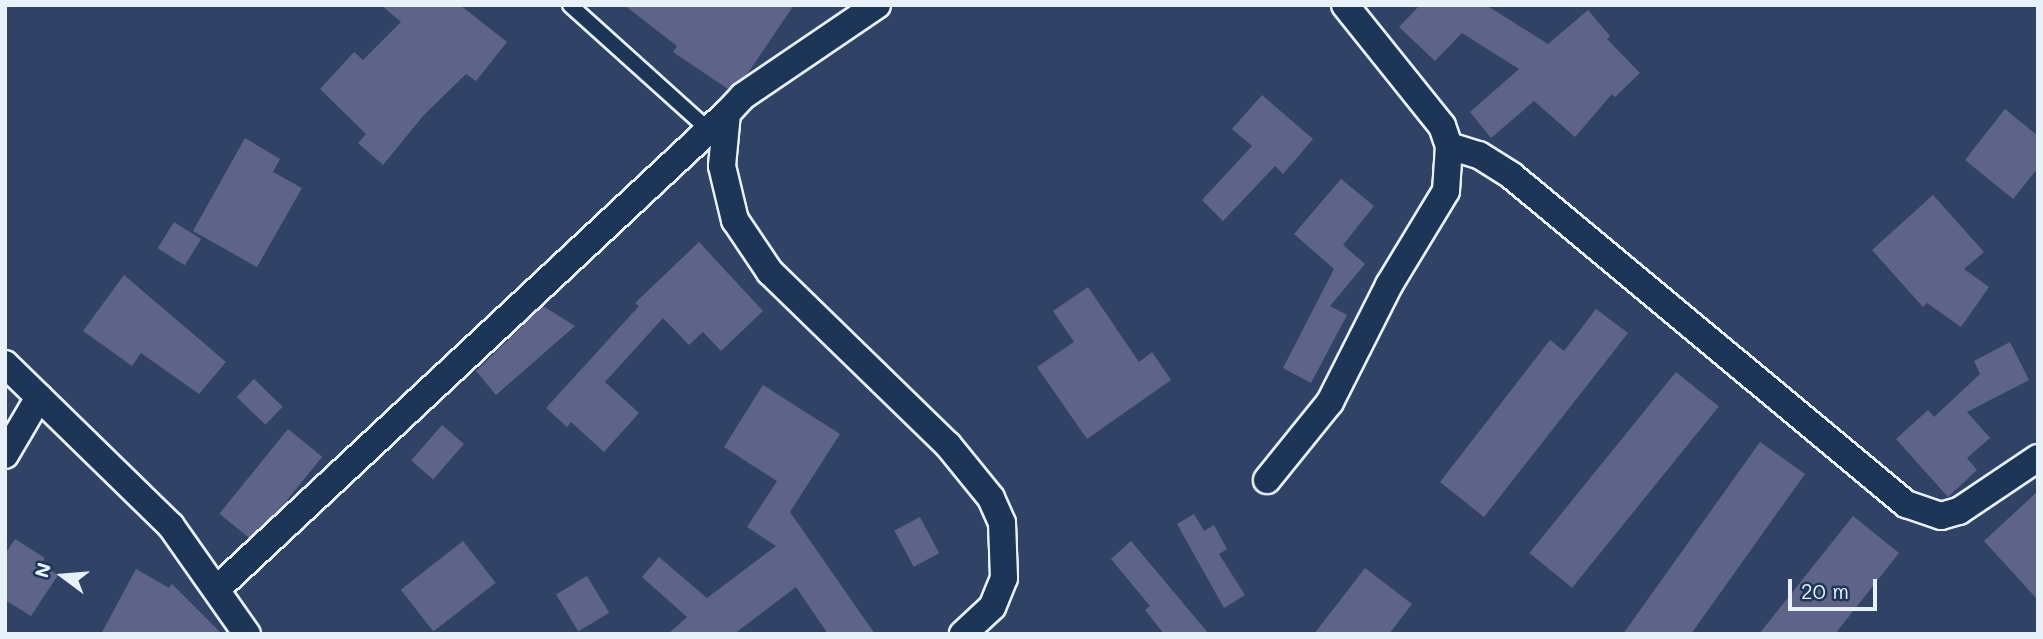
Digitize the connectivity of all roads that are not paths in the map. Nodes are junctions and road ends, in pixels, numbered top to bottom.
1 (570, 5) edge
2 (1345, 5) edge
3 (870, 7) edge
4 (718, 122) junction
5 (1448, 146) junction
6 (5, 364) edge
7 (39, 397) junction
8 (5, 455) edge
9 (2038, 458) edge
10 (1267, 480) dead end
11 (218, 588) junction
12 (247, 634) edge
13 (963, 634) edge

1 - 4 lane
2 - 5 street
3 - 4 street
4 - 11 street
4 - 13 street
5 - 9 street
5 - 10 street
6 - 7 street
7 - 8 street
7 - 11 street
11 - 12 street

